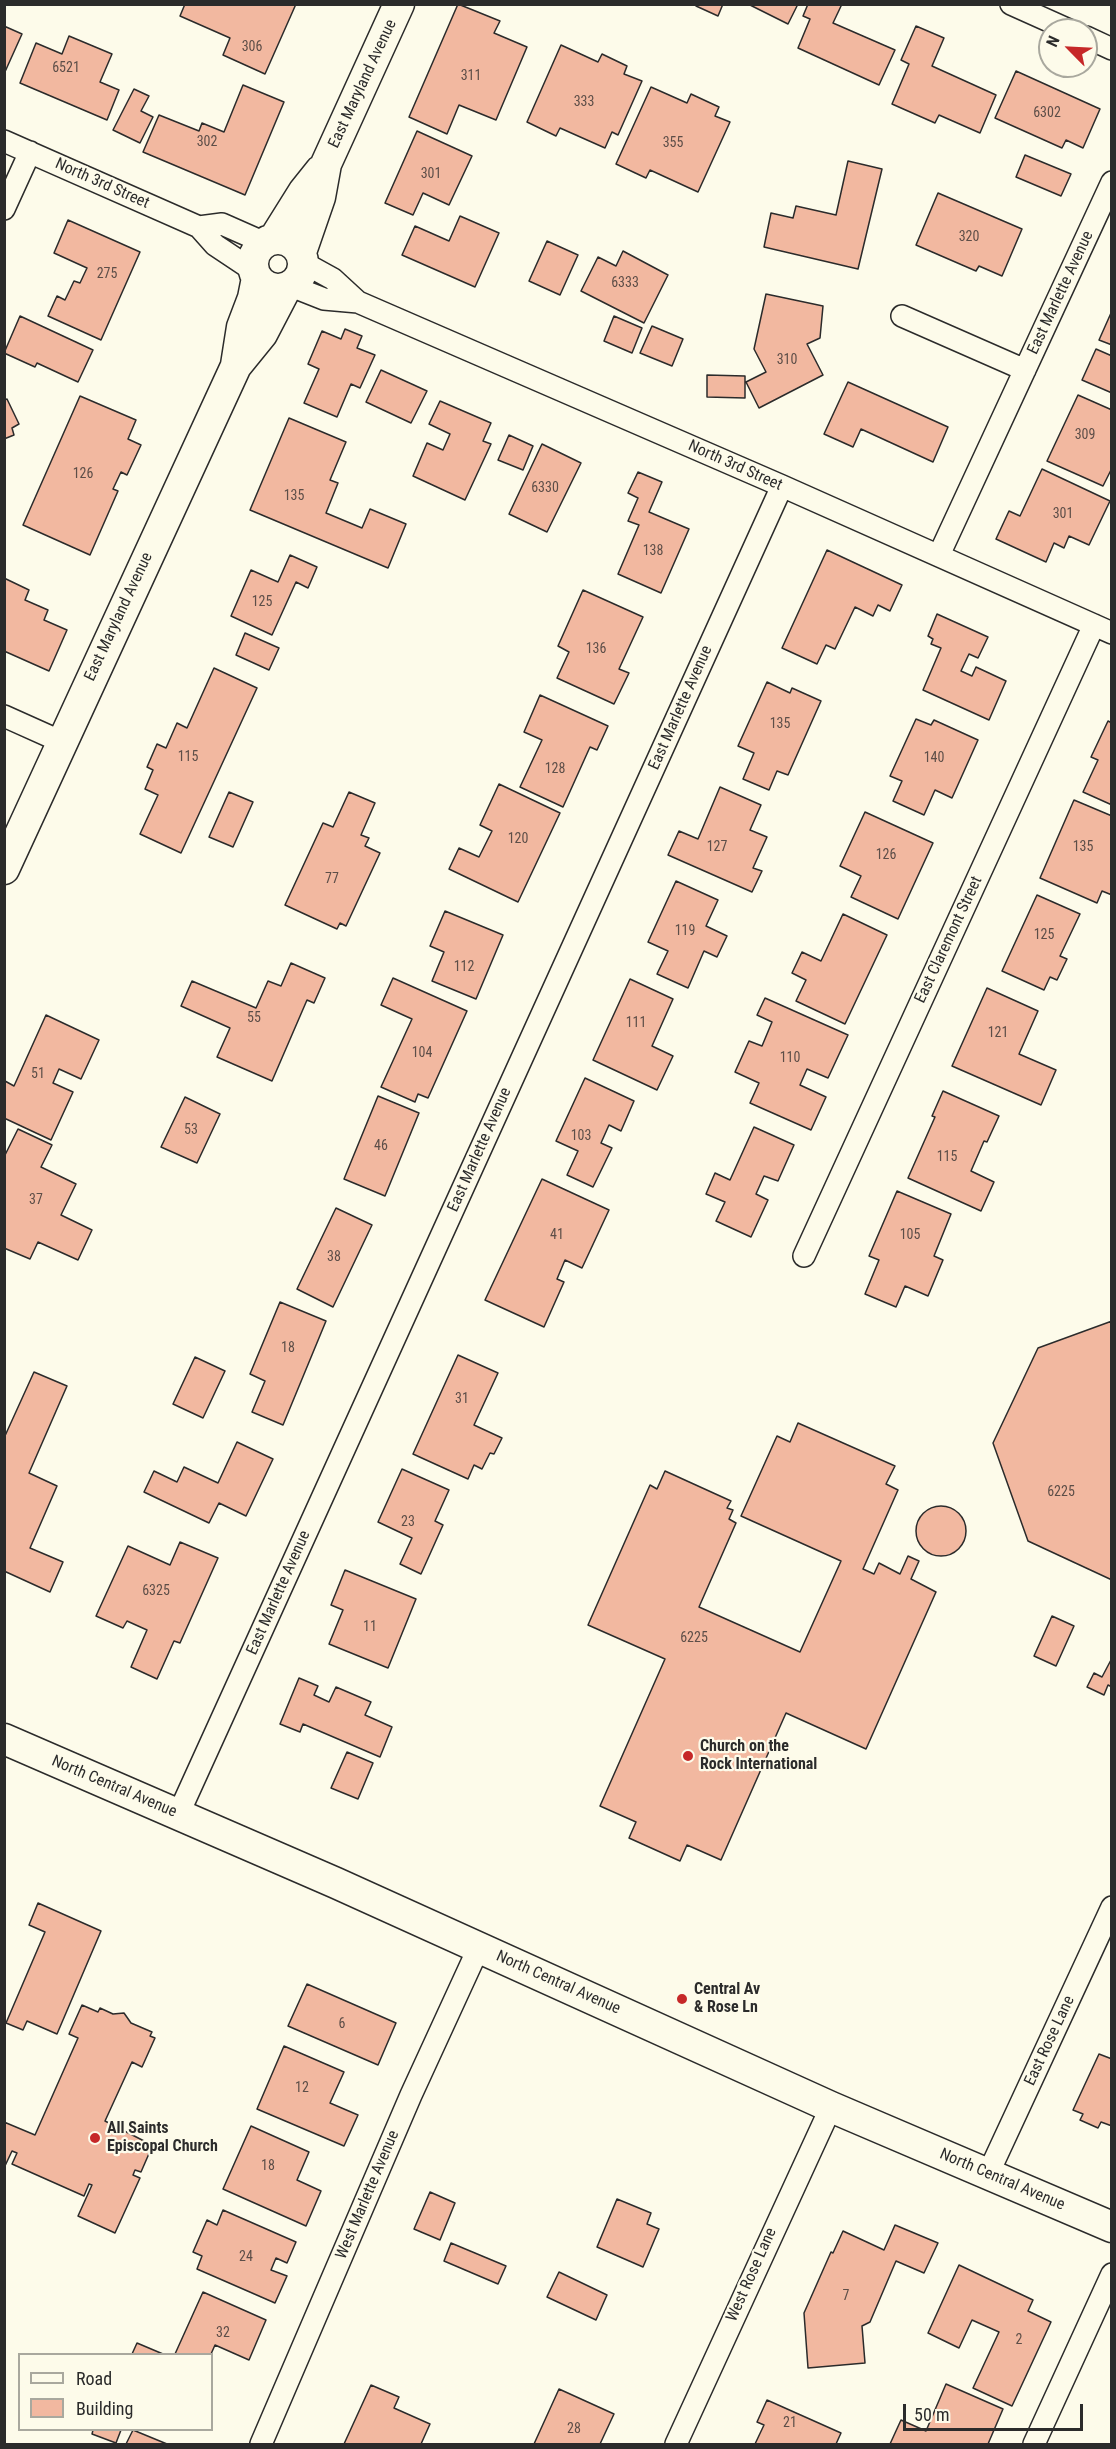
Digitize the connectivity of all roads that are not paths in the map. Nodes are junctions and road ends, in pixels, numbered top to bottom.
1 (399, 4) edge
2 (1011, 4) edge
3 (1042, 18) edge
4 (1098, 43) edge
5 (1112, 49) edge
6 (4, 141) edge
7 (30, 152) junction
8 (326, 164) junction
9 (1112, 182) edge
10 (4, 209) edge
11 (199, 227) junction
12 (269, 241) junction
13 (296, 272) junction
14 (255, 274) junction
15 (902, 316) dead end
16 (236, 366) junction
17 (1025, 370) junction
18 (782, 486) junction
19 (939, 555) junction
20 (1103, 629) edge
21 (4, 716) edge
22 (62, 742) junction
23 (4, 869) edge
24 (804, 1256) dead end
25 (4, 1739) edge
26 (178, 1815) junction
27 (1112, 1907) edge
28 (479, 1947) junction
29 (831, 2107) junction
30 (988, 2174) junction
31 (1112, 2227) edge
32 (1112, 2274) edge
33 (261, 2445) edge
34 (676, 2445) edge
35 (1034, 2445) edge

1 - 8 street, East Maryland Avenue
2 - 3 street
4 - 5 street
6 - 7 street, North 3rd Street
7 - 10 street
7 - 11 street, North 3rd Street
8 - 12 street, East Maryland Avenue
8 - 13 street, East Maryland Avenue
9 - 17 street, East Marlette Avenue
11 - 12 street, North 3rd Street
11 - 14 street, North 3rd Street
12 - 13 street
12 - 14 street, East Maryland Avenue
13 - 14 street
13 - 16 street, East Maryland Avenue
13 - 18 street, North 3rd Street
14 - 16 street, East Maryland Avenue
15 - 17 street, East Marlette Avenue
16 - 22 street, East Maryland Avenue
17 - 19 street, East Marlette Avenue
18 - 19 street, North 3rd Street
18 - 26 street, East Marlette Avenue
19 - 20 street, North 3rd Street
20 - 24 street, East Claremont Street
21 - 22 street
22 - 23 street, East Maryland Avenue
25 - 26 street, North Central Avenue
26 - 28 street, North Central Avenue
27 - 30 street, East Rose Lane
28 - 29 street, North Central Avenue
28 - 33 street, West Marlette Avenue
29 - 30 street, North Central Avenue
29 - 34 street, West Rose Lane
30 - 31 street, North Central Avenue
32 - 35 street

